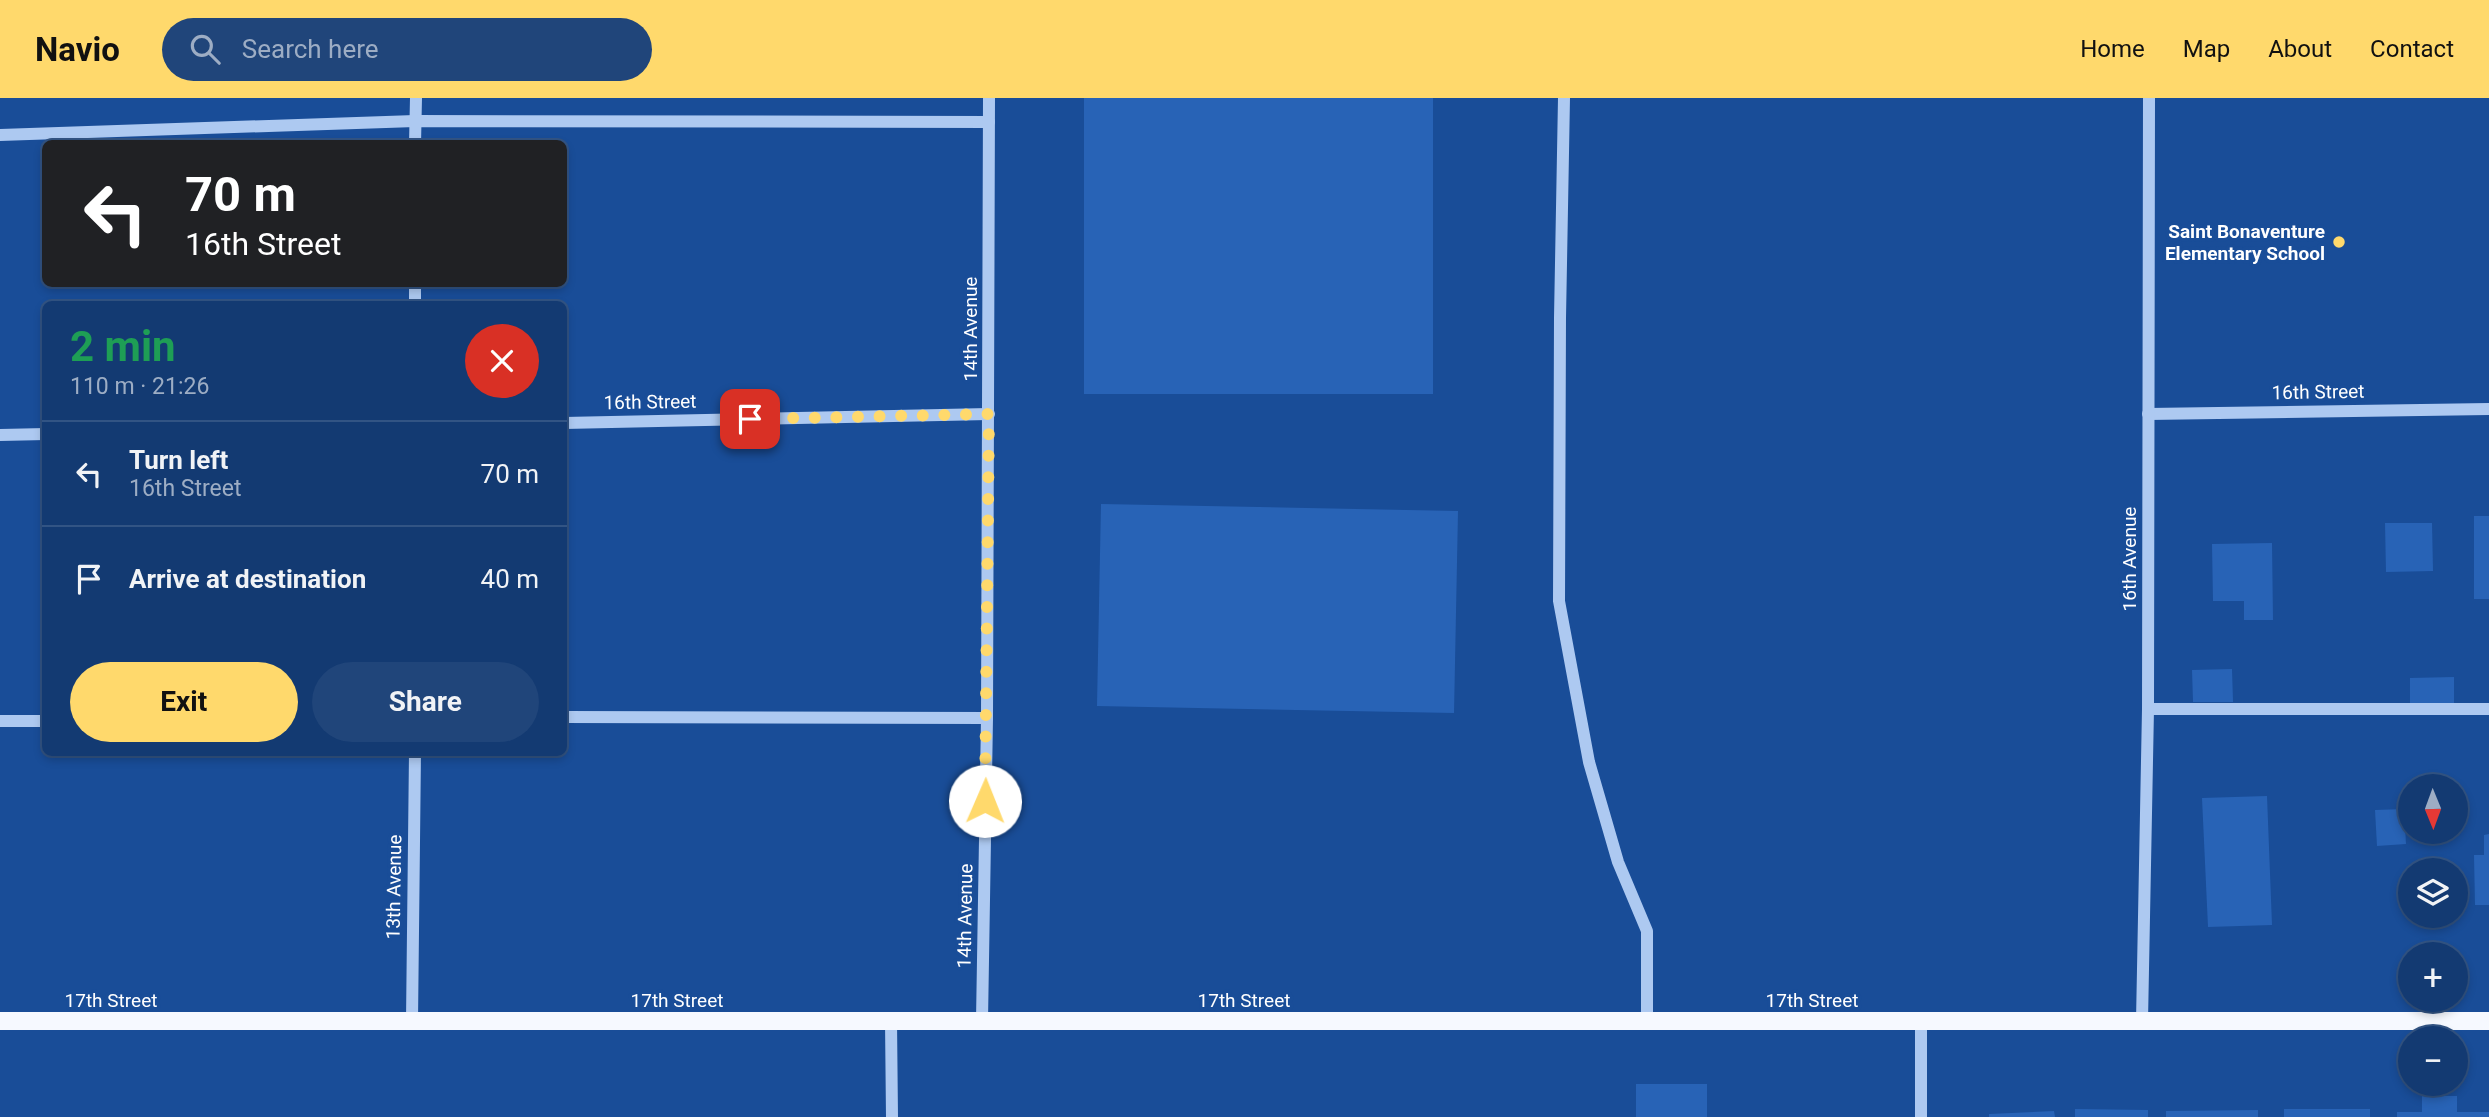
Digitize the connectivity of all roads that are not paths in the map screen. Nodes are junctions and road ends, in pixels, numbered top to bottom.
1 (415, 98) edge
2 (989, 98) edge
3 (1564, 98) edge
4 (2149, 98) edge
5 (415, 121) junction
6 (989, 122) junction
7 (0, 135) edge
8 (415, 140) edge
9 (2489, 409) edge
10 (989, 414) junction
11 (2148, 414) junction
12 (567, 423) edge
13 (42, 434) edge
14 (0, 435) edge
15 (2148, 709) junction
16 (2489, 709) edge
17 (567, 718) edge
18 (987, 718) junction
19 (42, 720) edge
20 (0, 721) edge
21 (415, 756) edge
22 (0, 1021) edge
23 (412, 1021) junction
24 (891, 1021) junction
25 (982, 1021) junction
26 (1647, 1021) junction
27 (1921, 1021) junction
28 (2142, 1021) junction
29 (2489, 1021) edge
30 (892, 1117) edge
31 (1921, 1117) edge

1 - 5 street
2 - 6 street, 14th Avenue
3 - 26 street
4 - 11 street, 16th Avenue
5 - 6 street
5 - 7 street
5 - 8 street
6 - 10 street, 14th Avenue
9 - 11 street, 16th Street
10 - 12 street, 16th Street
10 - 18 street, 14th Avenue
11 - 15 street, 16th Avenue
13 - 14 street
15 - 16 street
15 - 28 street, 16th Avenue
17 - 18 street
18 - 25 street, 14th Avenue
19 - 20 street
21 - 23 street, 13th Avenue
22 - 23 main road, 17th Street
23 - 24 main road, 17th Street
24 - 25 main road, 17th Street
24 - 30 street
25 - 26 main road, 17th Street
26 - 27 main road, 17th Street
27 - 28 main road, 17th Street
27 - 31 street
28 - 29 main road, 17th Street

